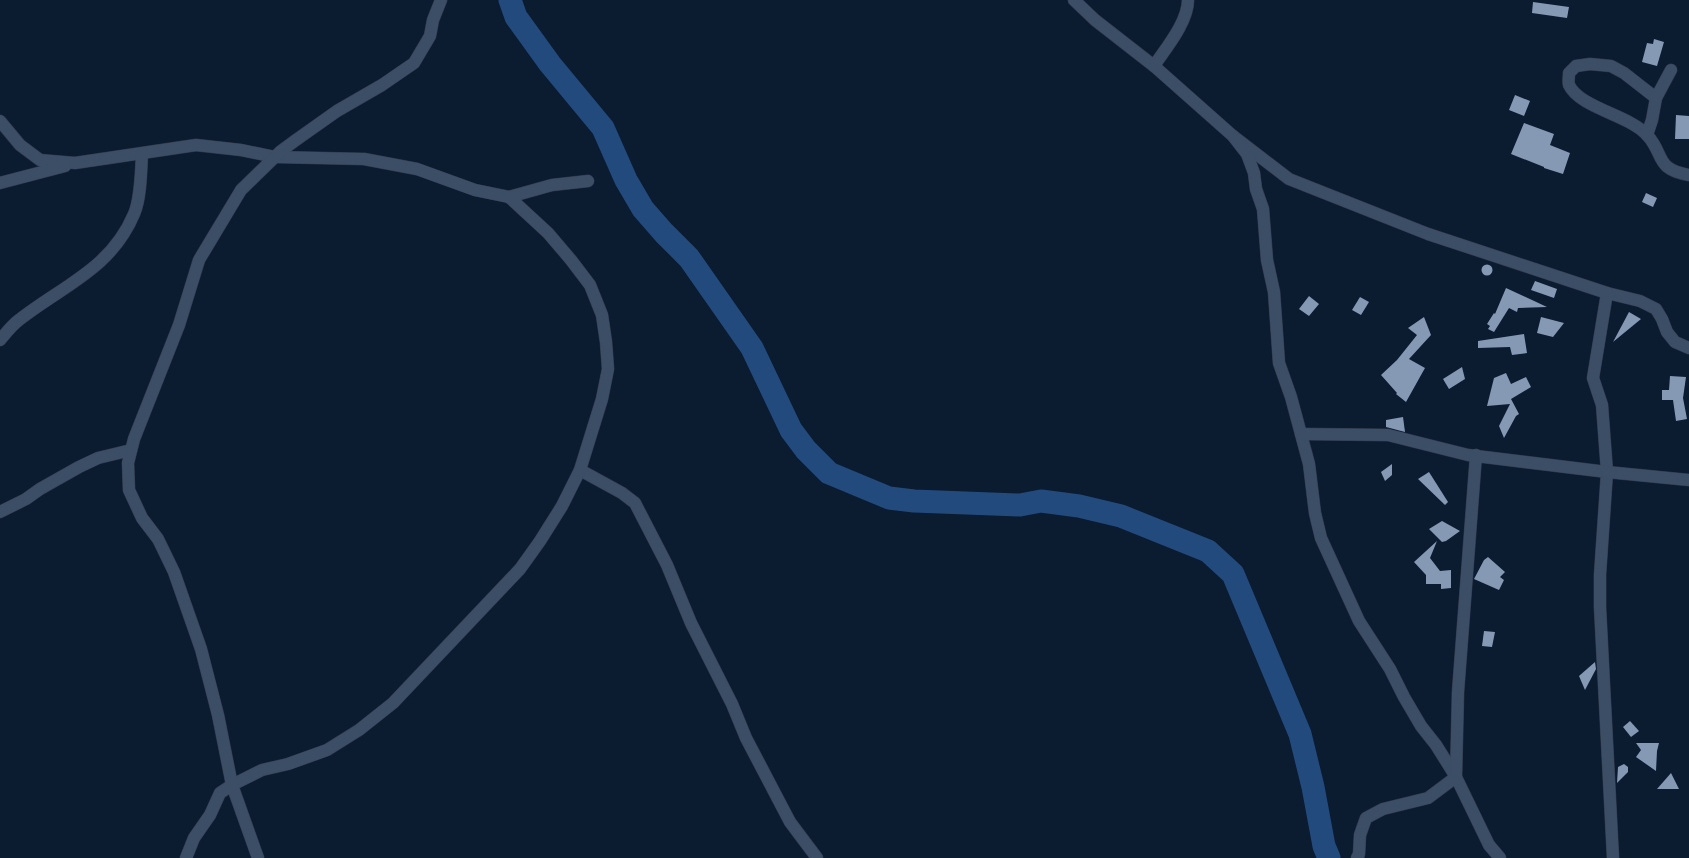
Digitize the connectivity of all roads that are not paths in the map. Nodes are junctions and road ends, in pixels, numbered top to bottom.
1 (441, 0) edge
2 (1074, 0) edge
3 (1188, 0) edge
4 (1154, 66) junction
5 (1670, 70) dead end
6 (1656, 98) junction
7 (0, 121) edge
8 (1647, 135) junction
9 (1233, 136) junction
10 (142, 154) junction
11 (275, 157) junction
12 (75, 163) junction
13 (1689, 175) edge
14 (588, 181) dead end
15 (0, 183) edge
16 (509, 197) junction
17 (1607, 293) junction
18 (0, 340) edge
19 (1689, 348) edge
20 (1301, 434) junction
21 (131, 450) junction
22 (1476, 455) junction
23 (580, 470) junction
24 (1607, 472) junction
25 (1689, 480) edge
26 (0, 512) edge
27 (1456, 777) junction
28 (232, 785) junction
29 (186, 858) edge
30 (258, 858) edge
31 (817, 858) edge
32 (1357, 858) edge
33 (1500, 858) edge
34 (1614, 858) edge

1 - 11 street
2 - 4 street
3 - 4 street
4 - 9 street
5 - 6 street
6 - 8 street
6 - 8 street
7 - 12 street
8 - 13 street
9 - 17 street
9 - 20 street
10 - 11 street
10 - 12 street
10 - 18 street
11 - 16 street
11 - 21 street
12 - 15 street
14 - 16 street
16 - 23 street
17 - 19 street
17 - 24 street
20 - 22 street
20 - 27 street
21 - 26 street
21 - 28 street
22 - 24 street
22 - 27 street
23 - 28 street
23 - 31 street
24 - 25 street
24 - 34 street
27 - 32 street
27 - 33 street
28 - 29 street
28 - 30 street

